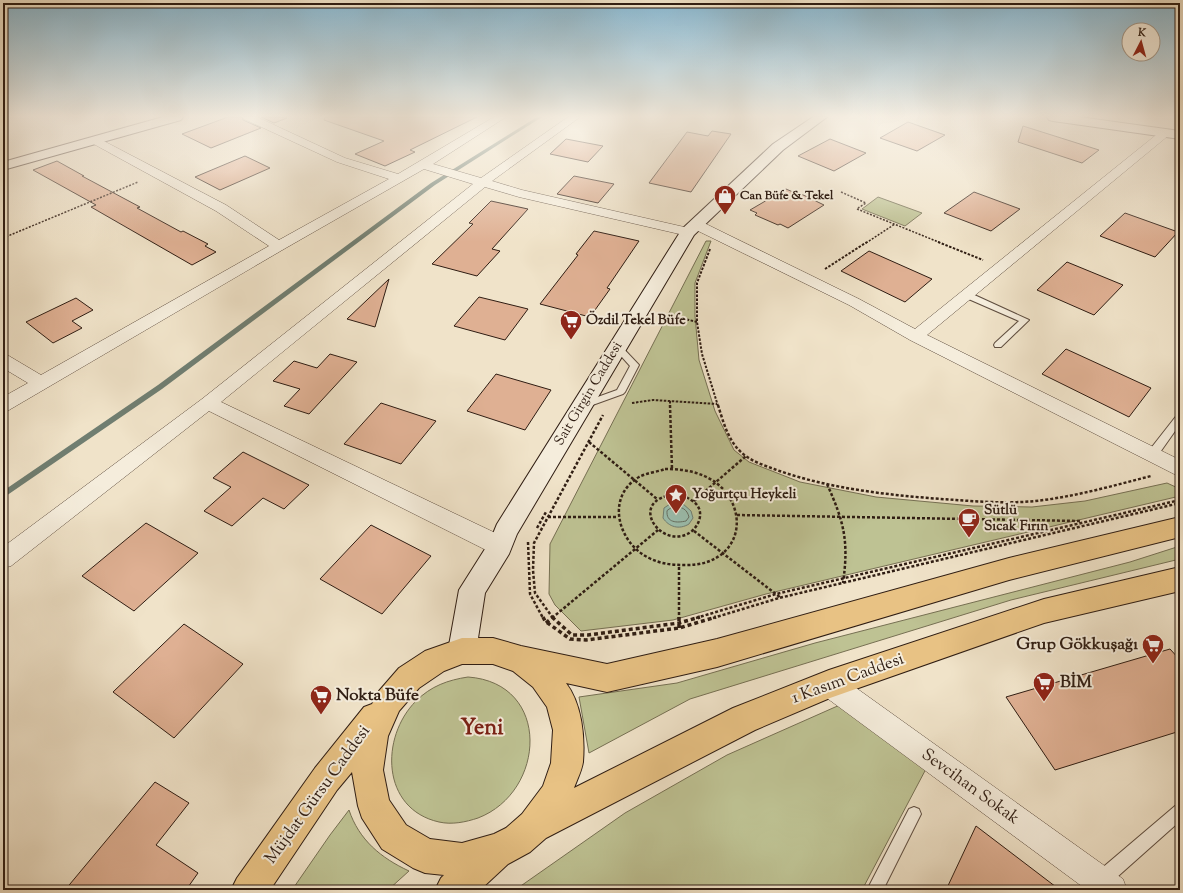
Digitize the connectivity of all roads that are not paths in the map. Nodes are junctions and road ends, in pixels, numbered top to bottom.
1 (29, 159) edge
2 (129, 159) edge
3 (338, 159) edge
4 (433, 159) edge
5 (516, 159) edge
6 (766, 159) edge
7 (1133, 159) edge
8 (423, 165) junction
9 (3, 166) edge
10 (399, 178) junction
11 (483, 182) junction
12 (692, 229) junction
13 (279, 246) junction
14 (967, 295) junction
15 (916, 336) junction
16 (998, 345) dead end
17 (3, 360) edge
18 (41, 383) junction
19 (208, 403) junction
20 (3, 404) edge
21 (1180, 417) edge
22 (1152, 455) junction
23 (1180, 469) edge
24 (1180, 527) edge
25 (500, 546) junction
26 (3, 559) edge
27 (1180, 579) edge
28 (462, 651) junction
29 (521, 660) junction
30 (830, 684) junction
31 (389, 701) junction
32 (1180, 811) edge
33 (914, 814) dead end
34 (534, 826) junction
35 (500, 850) junction
36 (1105, 885) edge
37 (249, 890) edge
38 (453, 890) edge
39 (875, 890) edge

1 - 9 street
2 - 13 street
3 - 10 street
4 - 8 street
5 - 11 street
6 - 12 street, Sait Girgin Caddesi
7 - 14 street
8 - 10 street
8 - 11 street
10 - 13 street
11 - 12 street
11 - 19 street
12 - 15 street
12 - 25 street, Sait Girgin Caddesi
13 - 18 street
14 - 15 street
14 - 16 lane
15 - 22 street
17 - 18 street
18 - 20 street
19 - 25 street
19 - 26 street
21 - 22 lane
22 - 23 street
24 - 29 main road
25 - 28 street, Sait Girgin Caddesi
27 - 30 main road, 1 Kasım Caddesi
28 - 29 main road
28 - 31 main road
29 - 34 main road
30 - 34 main road, 1 Kasım Caddesi
30 - 36 street, Sevcihan Sokak
31 - 35 main road
31 - 37 main road, Müjdat Gürsu Caddesi
32 - 36 lane
33 - 39 lane
34 - 35 main road
35 - 38 main road

